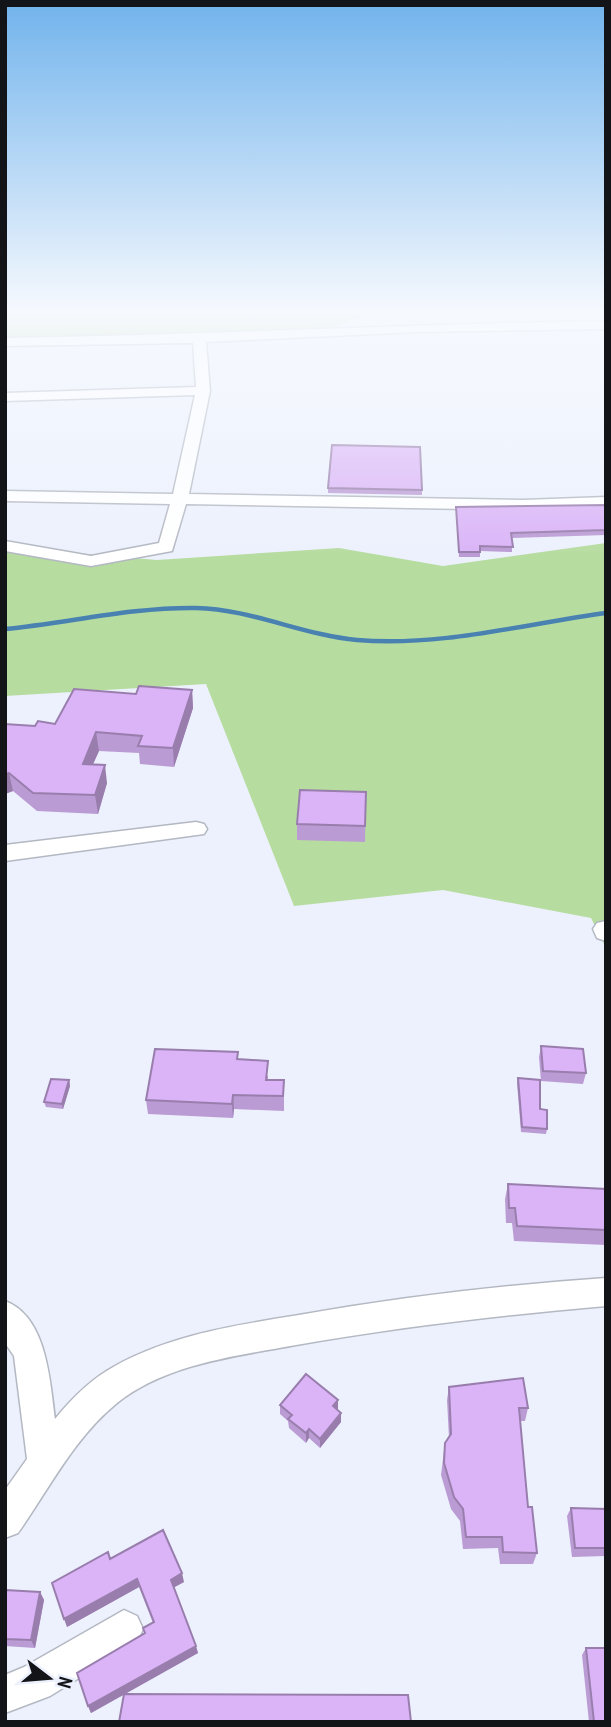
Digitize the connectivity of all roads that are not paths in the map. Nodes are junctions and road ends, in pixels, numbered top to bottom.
1 (84, 395) edge
2 (202, 395) edge
3 (5, 397) edge
4 (5, 496) edge
5 (180, 498) junction
6 (606, 502) edge
7 (5, 546) edge
8 (196, 829) dead end
9 (5, 853) edge
10 (606, 1292) edge
11 (5, 1316) edge
12 (45, 1465) junction
13 (5, 1520) edge
14 (124, 1629) dead end
15 (5, 1694) edge

1 - 3 street
2 - 5 street
4 - 5 street
5 - 6 street
5 - 7 street
8 - 9 street
10 - 12 street
11 - 12 street
12 - 13 street
14 - 15 street

